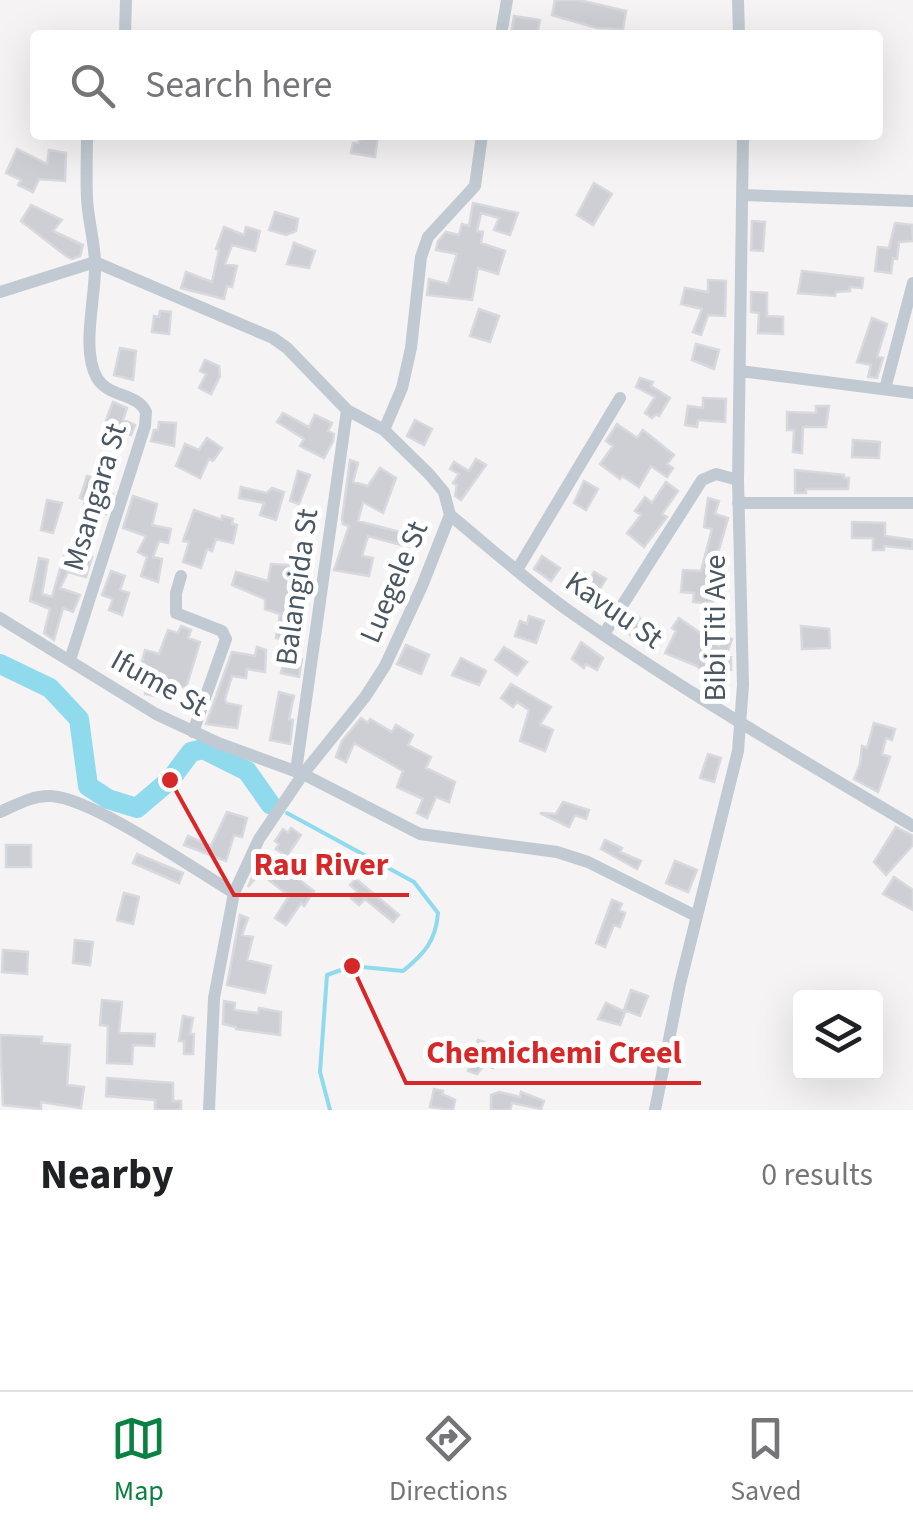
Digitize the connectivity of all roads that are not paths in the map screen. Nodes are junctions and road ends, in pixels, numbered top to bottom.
1 (126, 0) edge
2 (507, 0) edge
3 (738, 0) edge
4 (125, 30) edge
5 (501, 30) edge
6 (738, 30) edge
7 (87, 140) edge
8 (481, 140) edge
9 (743, 140) edge
10 (742, 195) junction
11 (913, 201) edge
12 (95, 262) junction
13 (913, 283) edge
14 (0, 292) edge
15 (740, 371) junction
16 (885, 389) junction
17 (913, 393) edge
18 (620, 398) dead end
19 (346, 410) junction
20 (384, 430) junction
21 (738, 480) junction
22 (738, 503) junction
23 (913, 503) edge
24 (450, 515) junction
25 (517, 570) junction
26 (181, 576) dead end
27 (0, 618) edge
28 (604, 634) junction
29 (70, 660) junction
30 (740, 724) junction
31 (193, 732) junction
32 (299, 772) junction
33 (0, 812) edge
34 (913, 826) edge
35 (234, 893) junction
36 (696, 916) junction
37 (209, 1110) edge
38 (654, 1110) edge

1 - 4 street
2 - 5 street
3 - 6 street
7 - 12 street, Msangara St
8 - 20 street
9 - 10 street, Bibi Titi Ave
10 - 11 street
10 - 15 street, Bibi Titi Ave
12 - 14 street
12 - 19 street, Luegele St
12 - 29 street, Msangara St
13 - 16 street
15 - 16 street
15 - 21 street, Bibi Titi Ave
16 - 17 street
18 - 25 street
19 - 20 street, Luegele St
19 - 32 street, Balangida St
20 - 24 street, Luegele St
21 - 22 street, Bibi Titi Ave
21 - 28 street
22 - 23 street
22 - 30 street, Bibi Titi Ave
24 - 25 street, Kavuu St
24 - 32 street, Luegele St
25 - 28 street, Kavuu St
26 - 31 street
27 - 29 street, Ifume St
28 - 30 street, Kavuu St
29 - 31 street, Ifume St
30 - 34 street, Kavuu St
30 - 36 street, Bibi Titi Ave
31 - 32 street, Ifume St
32 - 35 street, Luegele St
32 - 36 street, Ifume St
33 - 35 street
35 - 37 street, Luegele St
36 - 38 street, Bibi Titi Ave

